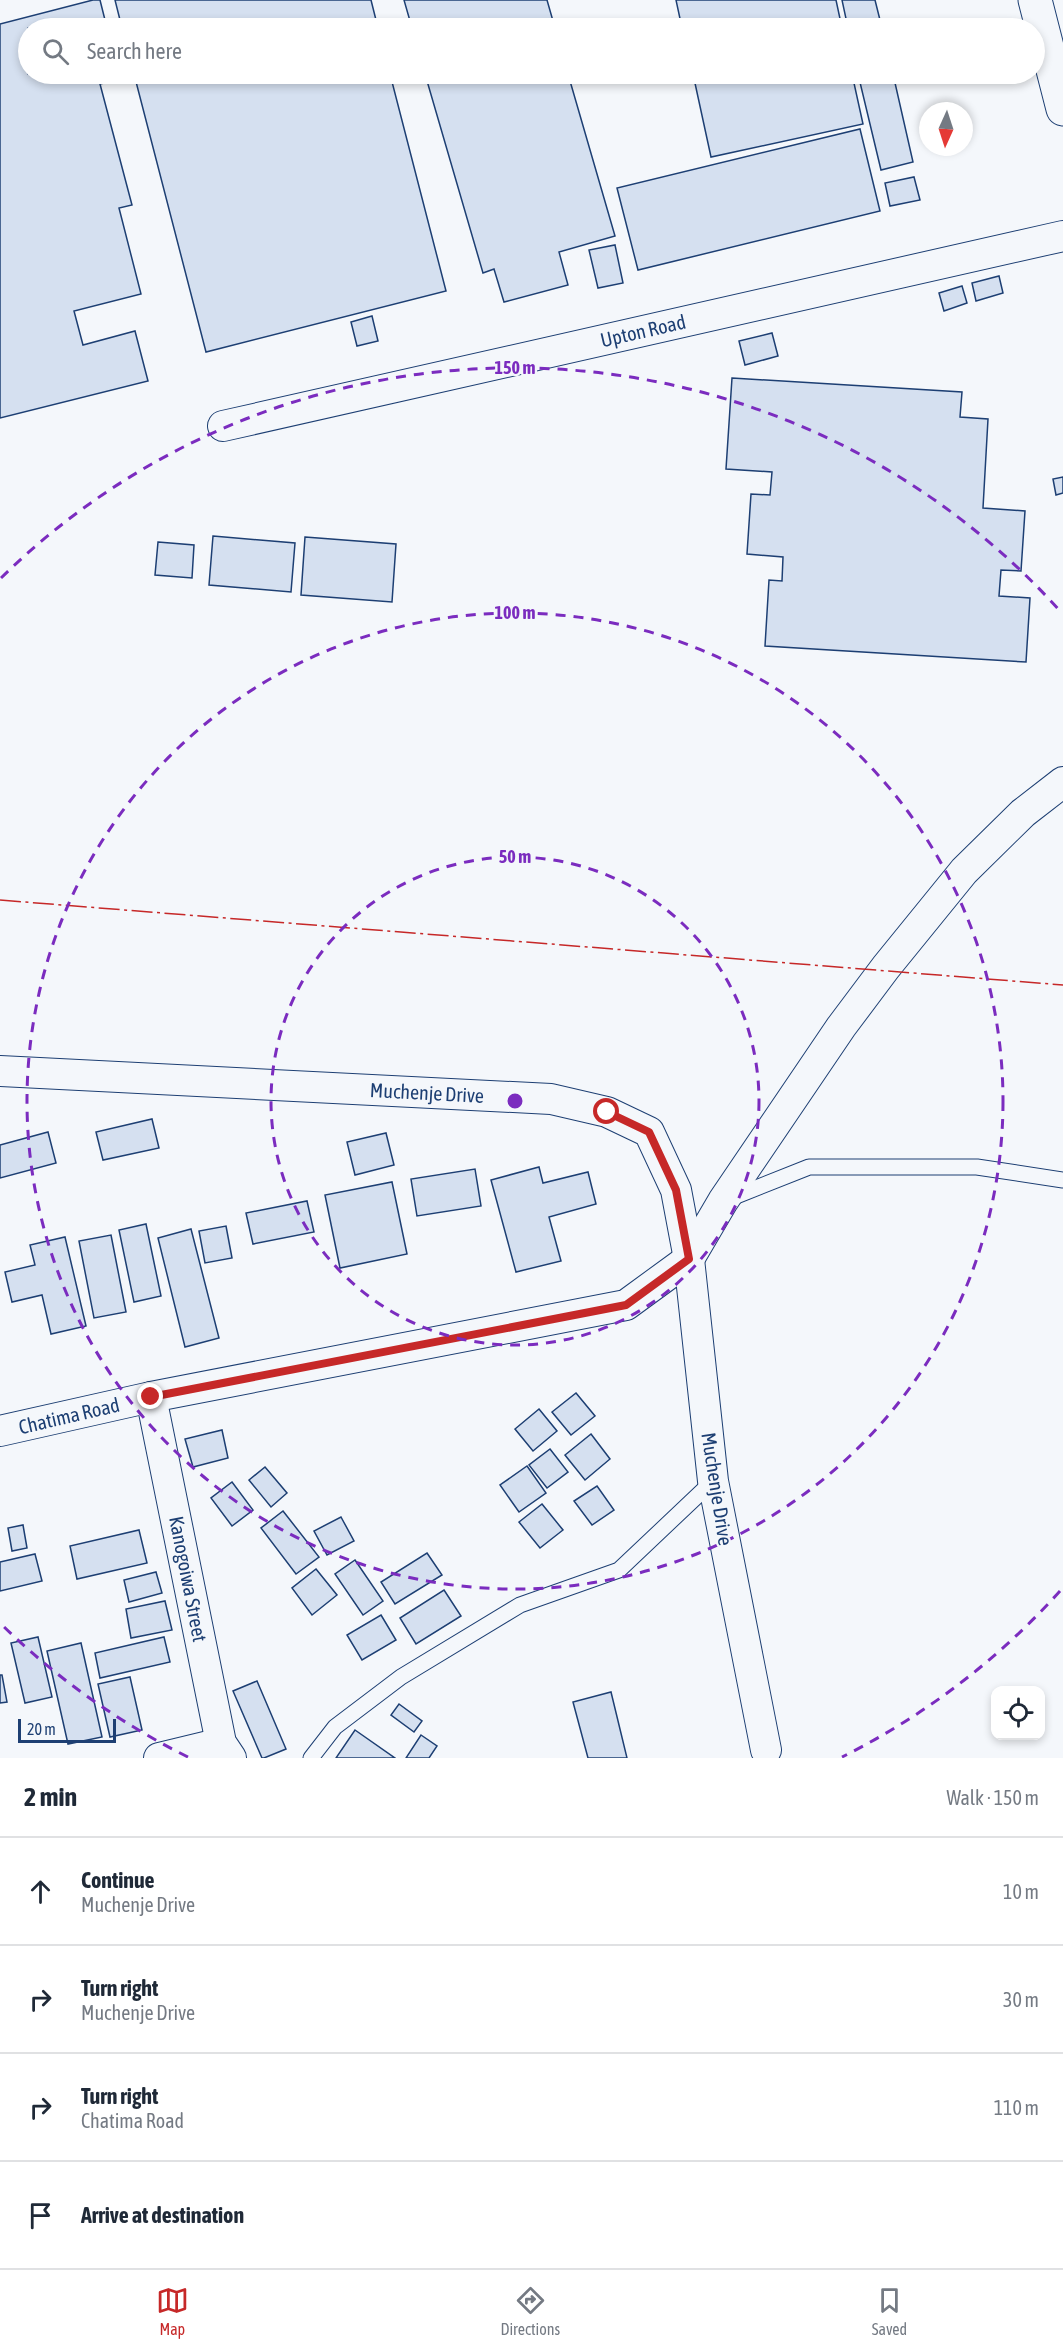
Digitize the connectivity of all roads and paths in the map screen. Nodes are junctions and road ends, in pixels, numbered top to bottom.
1 (1035, 0) edge
2 (1040, 18) edge
3 (1045, 39) edge
4 (1063, 109) edge
5 (1063, 236) edge
6 (224, 426) dead end
7 (1063, 782) edge
8 (0, 1071) edge
9 (1063, 1180) edge
10 (723, 1201) junction
11 (689, 1259) junction
12 (151, 1397) junction
13 (0, 1431) edge
14 (713, 1481) junction
15 (226, 1751) edge
16 (768, 1755) edge
17 (159, 1758) edge
18 (311, 1758) edge

1 - 2 main road
3 - 4 main road
5 - 6 street, Upton Road
7 - 10 street
8 - 11 street, Muchenje Drive
9 - 10 lane
10 - 11 street
11 - 12 street, Chatima Road
11 - 14 street, Muchenje Drive
12 - 13 street, Chatima Road
12 - 15 street, Kanogoiwa Street
14 - 16 street, Muchenje Drive
14 - 18 lane
15 - 17 street

